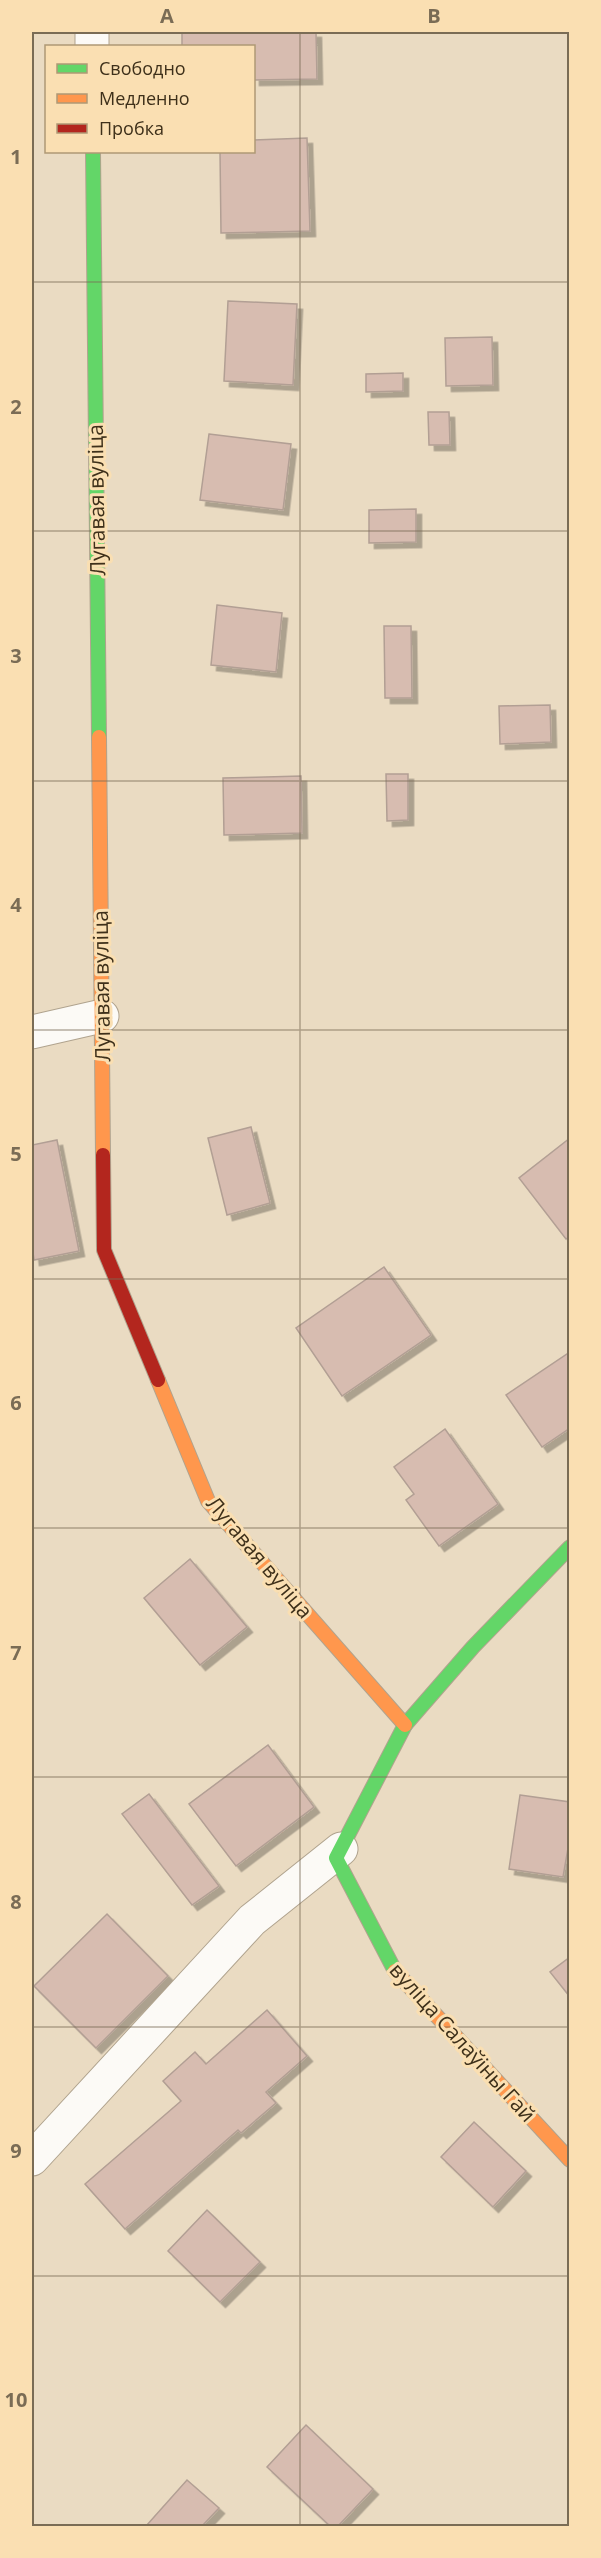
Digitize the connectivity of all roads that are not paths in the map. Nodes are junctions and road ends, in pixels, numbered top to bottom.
1 (93, 153) edge
2 (102, 1016) junction
3 (32, 1032) edge
4 (570, 1547) edge
5 (405, 1725) junction
6 (341, 1849) junction
7 (32, 2159) edge
8 (570, 2160) edge

1 - 2 street, Лугавая вуліца
2 - 3 street
2 - 5 street, Лугавая вуліца
4 - 5 street
5 - 6 street
6 - 7 street
6 - 8 street, вуліца Салаўіны Гай

